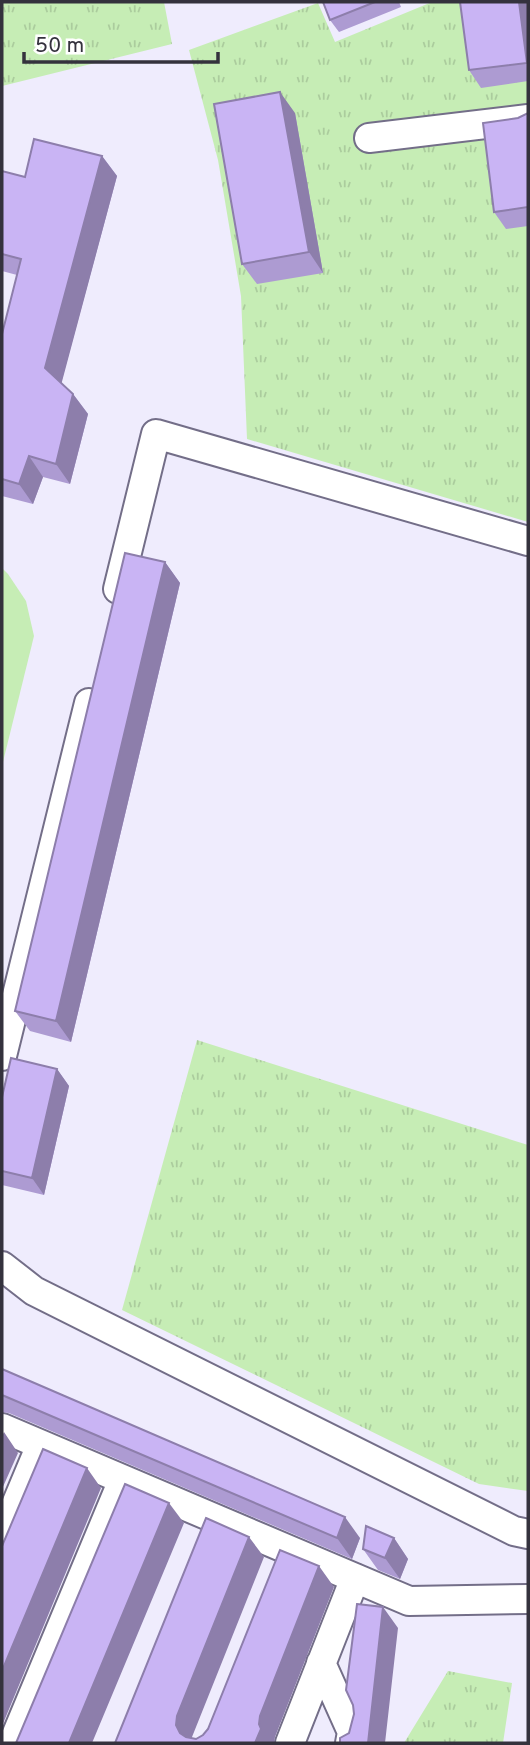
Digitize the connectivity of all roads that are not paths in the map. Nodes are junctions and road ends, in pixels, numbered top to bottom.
1 (528, 119) edge
2 (369, 138) dead end
3 (528, 541) edge
4 (112, 610) edge
5 (96, 677) edge
6 (2, 1056) edge
7 (2, 1266) edge
8 (2, 1428) edge
9 (41, 1445) junction
10 (123, 1480) junction
11 (528, 1534) edge
12 (2, 1538) edge
13 (285, 1549) junction
14 (275, 1574) edge
15 (355, 1578) junction
16 (528, 1598) edge
17 (321, 1663) junction
18 (13, 1743) edge
19 (290, 1743) edge
20 (350, 1743) edge

1 - 2 lane
3 - 4 lane
5 - 6 lane
7 - 11 lane
8 - 9 lane
9 - 10 lane
9 - 12 lane
10 - 13 lane
10 - 18 lane
13 - 14 lane
13 - 15 lane
15 - 16 lane
15 - 17 lane
17 - 19 lane
17 - 20 lane

